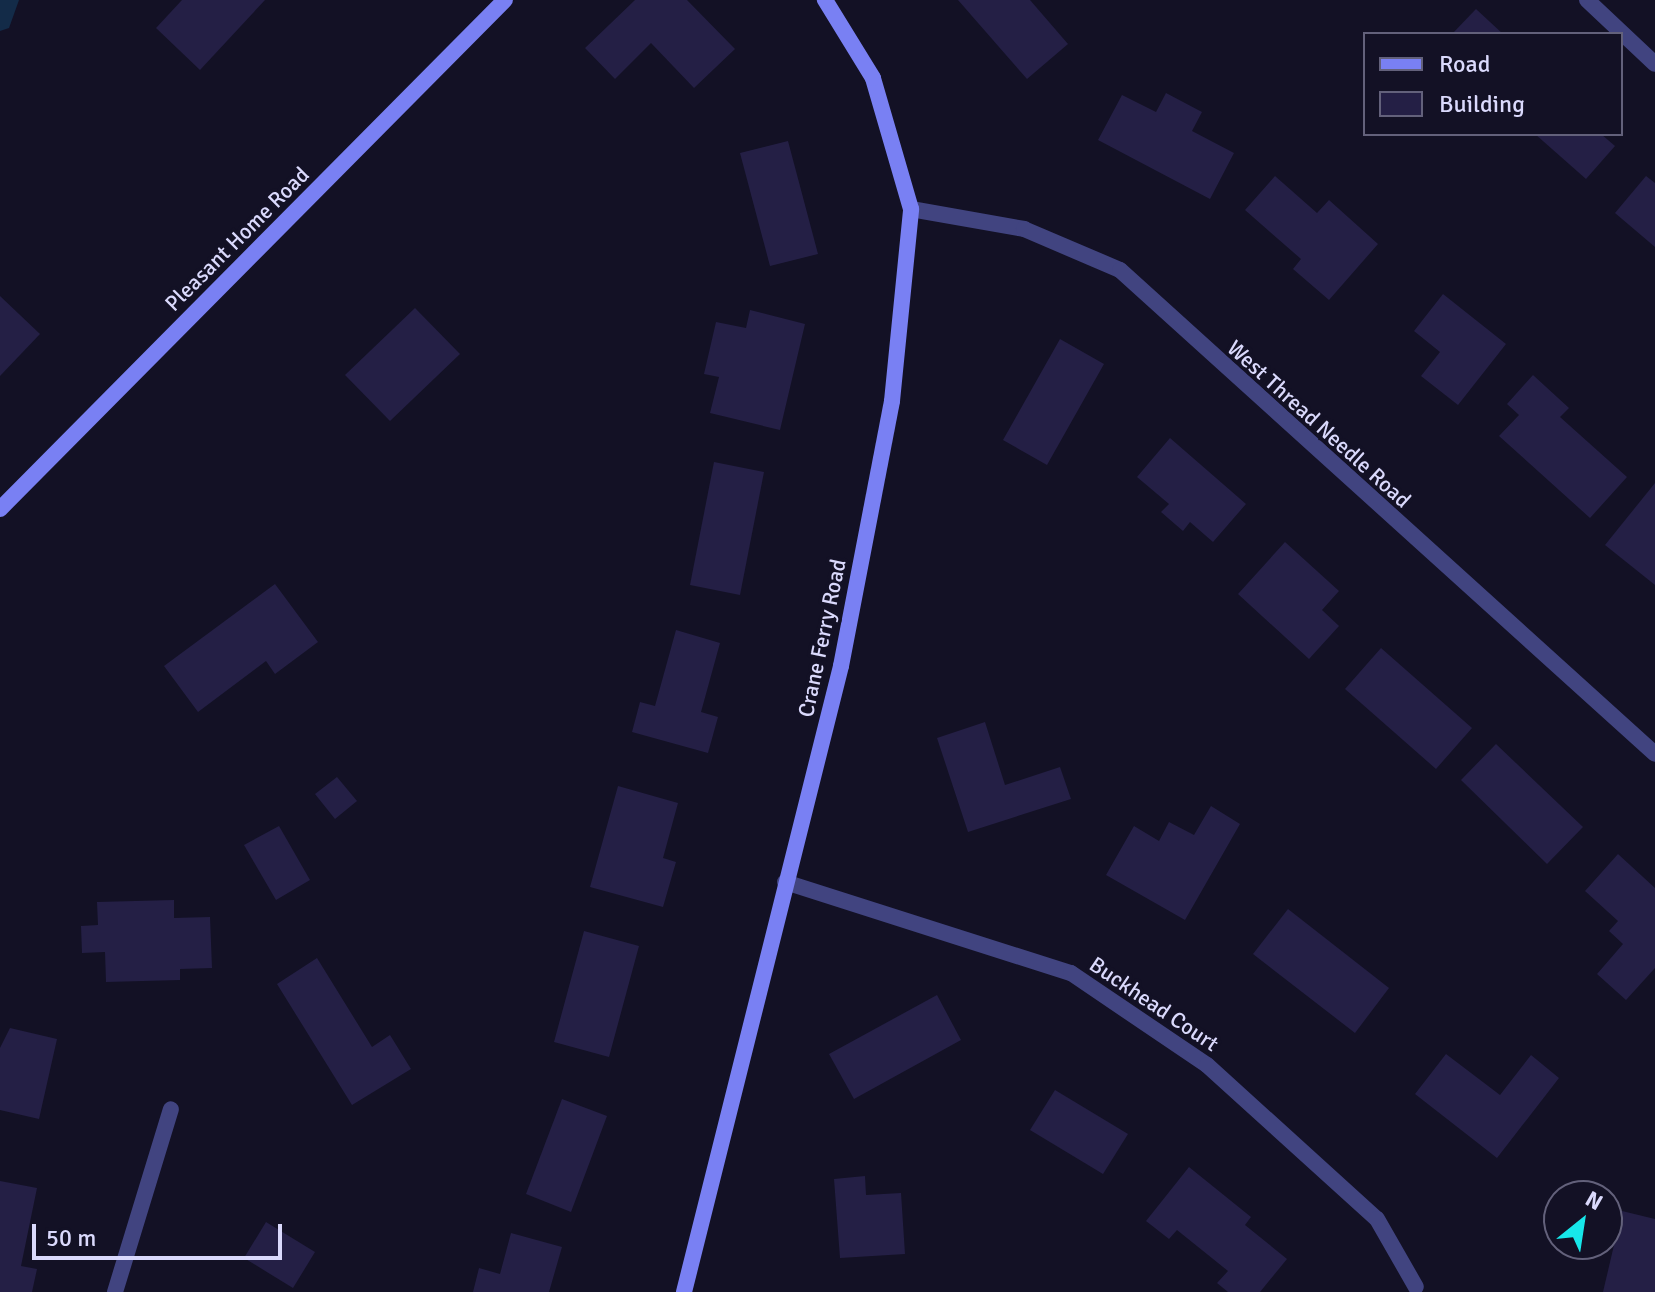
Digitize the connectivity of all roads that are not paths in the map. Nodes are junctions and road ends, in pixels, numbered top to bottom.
1 (505, 0) edge
2 (825, 0) edge
3 (1587, 0) edge
4 (1621, 32) edge
5 (1623, 34) edge
6 (1655, 64) edge
7 (911, 209) junction
8 (0, 509) edge
9 (1655, 754) edge
10 (785, 882) junction
11 (171, 1109) dead end
12 (1416, 1287) dead end
13 (115, 1292) edge
14 (684, 1292) edge

1 - 8 street, Pleasant Home Road
2 - 7 street, Crane Ferry Road
3 - 4 street
5 - 6 street
7 - 9 street, West Thread Needle Road
7 - 10 street, Crane Ferry Road
10 - 12 street, Buckhead Court
10 - 14 street, Crane Ferry Road
11 - 13 street

